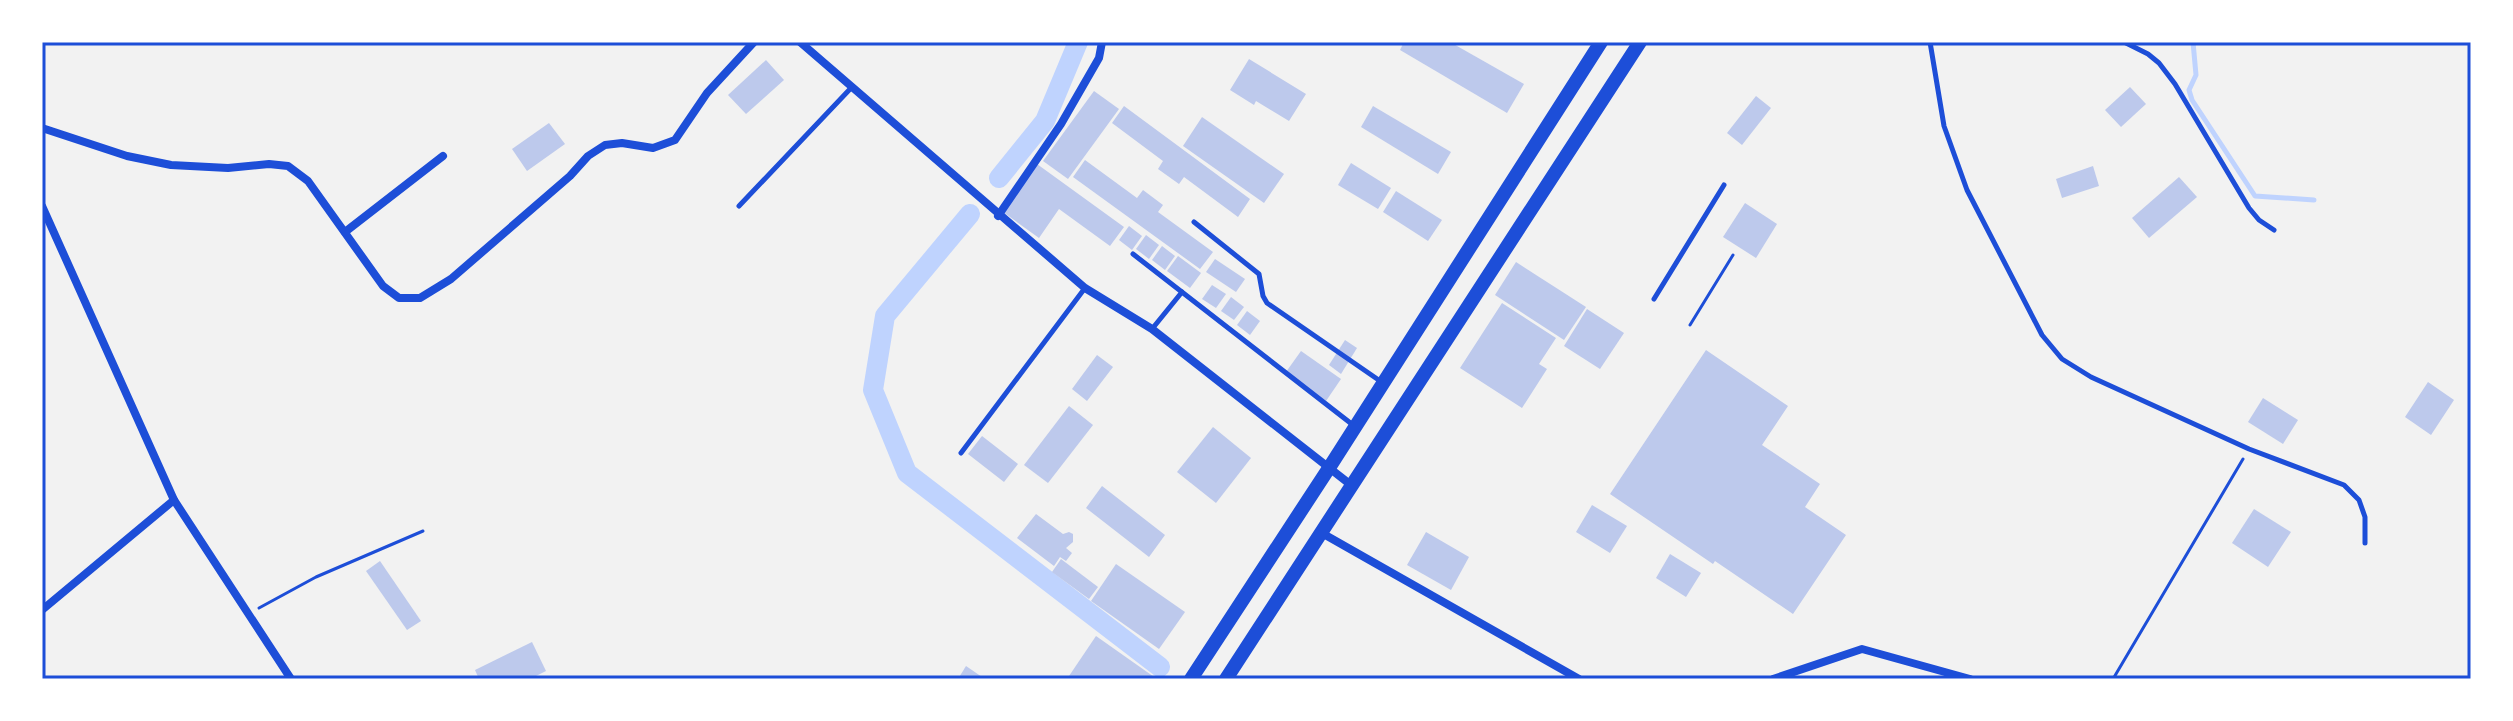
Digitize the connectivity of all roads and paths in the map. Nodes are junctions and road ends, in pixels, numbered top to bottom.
1 (754, 42) edge
2 (800, 42) edge
3 (1102, 42) edge
4 (1601, 42) edge
5 (1640, 42) edge
6 (1930, 42) edge
7 (2124, 42) edge
8 (851, 88) junction
9 (42, 128) edge
10 (443, 156) dead end
11 (1724, 185) dead end
12 (42, 206) edge
13 (739, 206) dead end
14 (998, 216) junction
15 (1194, 222) dead end
16 (2274, 230) dead end
17 (345, 232) junction
18 (1133, 254) dead end
19 (1733, 255) dead end
20 (1085, 288) junction
21 (1182, 292) junction
22 (1654, 299) dead end
23 (1690, 325) dead end
24 (1152, 329) junction
25 (1384, 383) junction
26 (1355, 427) junction
27 (2249, 449) junction
28 (961, 453) dead end
29 (1329, 468) junction
30 (1351, 485) junction
31 (174, 500) junction
32 (423, 531) dead end
33 (1320, 532) junction
34 (2365, 543) dead end
35 (42, 610) edge
36 (249, 614) junction
37 (291, 679) edge
38 (1191, 679) edge
39 (1226, 679) edge
40 (1579, 679) edge
41 (1773, 679) edge
42 (1970, 679) edge
43 (2113, 679) edge

1 - 17 street
2 - 8 street
3 - 14 street
4 - 25 main road
5 - 30 main road
6 - 27 lane
7 - 16 lane
8 - 13 lane
8 - 14 street
9 - 17 street
10 - 17 street
11 - 22 lane
12 - 31 street
14 - 20 street
15 - 25 lane
18 - 21 lane
19 - 23 path
20 - 24 street
20 - 28 lane
21 - 24 lane
21 - 26 lane
24 - 29 street
25 - 26 main road
26 - 29 main road
27 - 34 lane
27 - 43 path
29 - 30 street
29 - 38 main road
30 - 33 main road
31 - 35 street
31 - 36 street
32 - 36 path
33 - 39 main road
33 - 40 street
36 - 37 street
41 - 42 street

